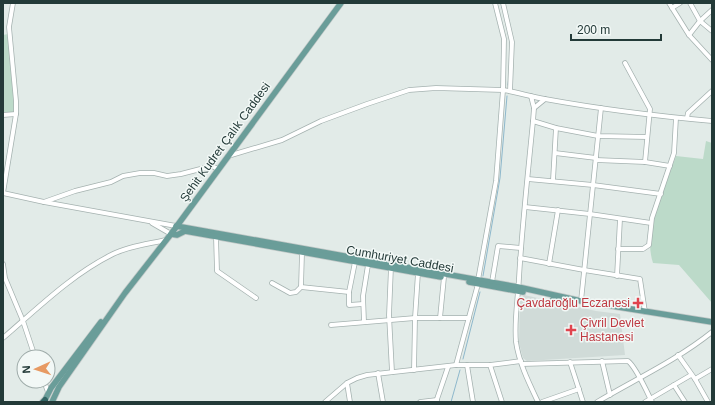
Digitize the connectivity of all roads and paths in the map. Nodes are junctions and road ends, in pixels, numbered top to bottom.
1 (13, 3) edge
2 (341, 3) edge
3 (495, 3) edge
4 (503, 3) edge
5 (669, 3) edge
6 (680, 3) edge
7 (690, 3) edge
8 (672, 8) junction
9 (712, 10) edge
10 (700, 21) junction
11 (9, 28) junction
12 (3, 30) edge
13 (712, 31) edge
14 (688, 35) junction
15 (712, 60) edge
16 (625, 63) dead end
17 (503, 90) junction
18 (510, 91) junction
19 (712, 91) edge
20 (531, 96) junction
21 (545, 99) junction
22 (534, 108) junction
23 (601, 108) junction
24 (16, 114) junction
25 (3, 115) edge
26 (650, 115) junction
27 (676, 118) junction
28 (687, 118) junction
29 (533, 121) junction
30 (712, 121) edge
31 (556, 128) junction
32 (598, 136) junction
33 (647, 137) junction
34 (555, 153) junction
35 (228, 156) junction
36 (596, 159) junction
37 (645, 162) junction
38 (670, 166) junction
39 (218, 169) junction
40 (528, 179) junction
41 (554, 180) junction
42 (593, 185) junction
43 (3, 193) edge
44 (660, 194) junction
45 (44, 202) junction
46 (525, 207) junction
47 (558, 210) junction
48 (590, 214) junction
49 (620, 219) junction
50 (148, 221) junction
51 (651, 223) junction
52 (176, 226) junction
53 (171, 234) junction
54 (216, 237) junction
55 (166, 240) junction
56 (521, 248) junction
57 (618, 249) junction
58 (302, 252) junction
59 (520, 258) junction
60 (355, 262) junction
61 (3, 264) edge
62 (368, 264) junction
63 (549, 264) junction
64 (391, 266) junction
65 (584, 270) junction
66 (418, 273) junction
67 (617, 276) junction
68 (444, 277) junction
69 (4, 278) edge
70 (478, 282) junction
71 (492, 282) junction
72 (272, 283) dead end
73 (301, 286) junction
74 (518, 289) junction
75 (349, 292) junction
76 (125, 293) junction
77 (256, 298) dead end
78 (581, 302) junction
79 (363, 304) junction
80 (626, 310) junction
81 (645, 312) junction
82 (415, 318) junction
83 (440, 318) junction
84 (469, 318) junction
85 (389, 320) junction
86 (23, 321) junction
87 (364, 322) junction
88 (712, 322) edge
89 (331, 325) dead end
90 (712, 332) edge
91 (3, 338) edge
92 (32, 349) edge
93 (678, 355) junction
94 (602, 361) junction
95 (570, 362) junction
96 (521, 363) junction
97 (456, 365) junction
98 (467, 365) junction
99 (490, 365) junction
100 (448, 367) junction
101 (712, 369) edge
102 (414, 370) junction
103 (392, 372) junction
104 (378, 373) junction
105 (691, 375) junction
106 (640, 379) junction
107 (694, 379) junction
108 (347, 383) junction
109 (674, 385) junction
110 (47, 389) edge
111 (579, 389) junction
112 (48, 392) junction
113 (610, 395) junction
114 (44, 401) edge
115 (437, 401) edge
116 (651, 401) edge
117 (52, 402) edge
118 (324, 402) edge
119 (350, 402) edge
120 (383, 402) edge
121 (420, 402) edge
122 (474, 402) edge
123 (502, 402) edge
124 (538, 402) edge
125 (542, 402) edge
126 (584, 402) edge
127 (598, 402) edge
128 (645, 402) edge
129 (685, 402) edge
130 (708, 402) edge

1 - 11 street
2 - 35 main road, Şehit Kudret Çalık Caddesi
3 - 17 street
4 - 18 street
5 - 8 street
6 - 8 street
7 - 10 street
8 - 14 street
9 - 10 street
10 - 13 street
10 - 14 street
11 - 12 street
11 - 24 street
14 - 15 street
16 - 26 street
17 - 18 street
17 - 35 street
17 - 70 street
18 - 20 street
19 - 28 street
20 - 21 street
20 - 22 street
21 - 22 street
21 - 23 street
22 - 29 street
23 - 26 street
23 - 32 street
24 - 25 street
24 - 43 street
26 - 27 street
26 - 33 street
27 - 28 street
27 - 38 street
28 - 30 street
29 - 31 street
29 - 40 street
31 - 32 street
31 - 34 street
32 - 33 street
32 - 36 street
33 - 37 street
34 - 36 street
34 - 41 street
35 - 39 main road, Şehit Kudret Çalık Caddesi
36 - 37 street
36 - 42 street
37 - 38 street
38 - 44 street
39 - 45 street
39 - 52 main road, Şehit Kudret Çalık Caddesi
40 - 41 street
40 - 46 street
41 - 42 street
42 - 44 street
42 - 48 street
43 - 45 street
44 - 51 street
45 - 50 street
46 - 47 street
46 - 56 street
47 - 48 street
47 - 63 street
48 - 49 street
48 - 65 street
49 - 51 street
49 - 57 street
50 - 52 street
50 - 53 street
51 - 57 street
52 - 53 main road, Şehit Kudret Çalık Caddesi
52 - 64 main road, Cumhuriyet Caddesi
53 - 54 main road, Cumhuriyet Caddesi
53 - 55 main road, Şehit Kudret Çalık Caddesi
54 - 58 main road, Cumhuriyet Caddesi
54 - 77 street
55 - 76 main road, Şehit Kudret Çalık Caddesi
55 - 86 street
56 - 59 street
56 - 71 street
57 - 67 street
58 - 60 main road, Cumhuriyet Caddesi
58 - 73 street
59 - 63 street
59 - 74 street
60 - 62 main road, Cumhuriyet Caddesi
60 - 75 street
61 - 69 street
62 - 64 main road, Cumhuriyet Caddesi
62 - 79 street
63 - 65 street
64 - 66 main road, Cumhuriyet Caddesi
64 - 70 main road, Cumhuriyet Caddesi
64 - 85 street
65 - 67 street
65 - 78 street
66 - 68 main road, Cumhuriyet Caddesi
66 - 82 street
67 - 81 street
68 - 70 main road, Cumhuriyet Caddesi
68 - 83 street
69 - 86 street
70 - 71 main road, Cumhuriyet Caddesi
70 - 74 main road, Cumhuriyet Caddesi
70 - 84 street
71 - 74 main road, Cumhuriyet Caddesi
72 - 73 street
73 - 75 street
74 - 78 main road, Cumhuriyet Caddesi
74 - 80 main road, Cumhuriyet Caddesi
74 - 96 street
75 - 79 street
76 - 112 main road, Şehit Kudret Çalık Caddesi
76 - 117 main road, Şehit Kudret Çalık Caddesi
78 - 80 main road, Cumhuriyet Caddesi
79 - 87 street
80 - 81 main road, Cumhuriyet Caddesi
81 - 88 main road, Cumhuriyet Caddesi
82 - 83 street
82 - 85 street
82 - 102 street
83 - 84 street
84 - 97 street
85 - 87 street
85 - 103 street
86 - 91 street
86 - 92 street
87 - 89 street
90 - 93 street
93 - 105 street
93 - 106 street
94 - 95 street
94 - 106 street
94 - 113 street
95 - 96 street
95 - 111 street
96 - 99 street
96 - 124 street
97 - 98 street
97 - 100 street
98 - 99 street
98 - 122 street
99 - 123 street
100 - 102 street
100 - 115 street
101 - 107 street
102 - 103 street
103 - 104 street
104 - 108 street
104 - 120 street
105 - 107 street
105 - 109 street
106 - 113 street
106 - 116 street
107 - 130 street
108 - 118 street
108 - 119 street
109 - 116 street
109 - 129 street
110 - 112 street
111 - 125 street
111 - 126 street
112 - 114 main road, Şehit Kudret Çalık Caddesi
113 - 127 street
115 - 121 street
116 - 128 street

